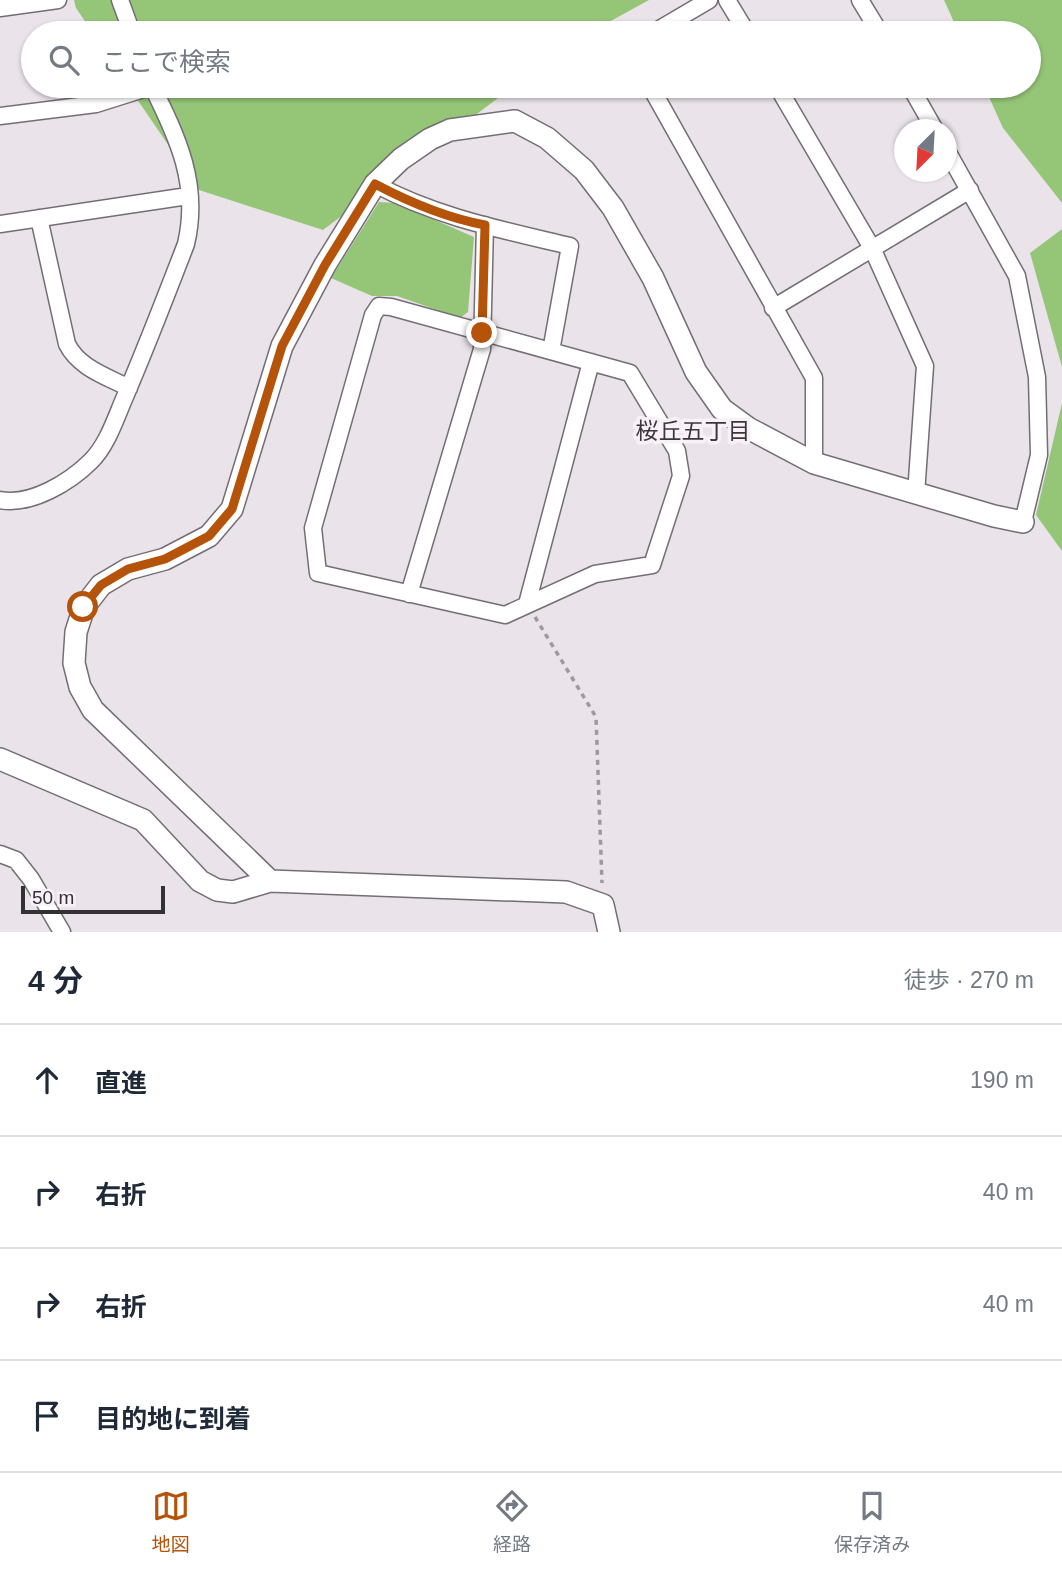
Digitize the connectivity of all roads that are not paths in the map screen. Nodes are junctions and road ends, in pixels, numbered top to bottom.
1 (58, 0) edge
2 (120, 0) edge
3 (709, 0) edge
4 (727, 0) edge
5 (860, 0) edge
6 (0, 8) edge
7 (128, 21) edge
8 (673, 21) edge
9 (740, 21) edge
10 (873, 21) edge
11 (115, 98) edge
12 (158, 98) edge
13 (657, 98) edge
14 (784, 98) edge
15 (917, 98) edge
16 (0, 116) edge
17 (929, 119) edge
18 (957, 167) edge
19 (375, 184) junction
20 (970, 190) junction
21 (188, 196) junction
22 (39, 218) junction
23 (0, 224) edge
24 (485, 225) junction
25 (872, 248) junction
26 (773, 307) junction
27 (482, 333) junction
28 (551, 351) junction
29 (591, 362) junction
30 (129, 388) junction
31 (814, 463) junction
32 (916, 494) junction
33 (0, 500) edge
34 (1023, 522) joint
35 (409, 594) junction
36 (527, 604) junction
37 (0, 759) edge
38 (0, 853) edge
39 (270, 881) junction
40 (62, 932) edge
41 (609, 932) edge

1 - 6 street
2 - 7 street
3 - 8 street
4 - 9 street
5 - 10 street
11 - 16 street
12 - 21 street
13 - 26 street
14 - 25 street
15 - 17 street
18 - 20 street
19 - 24 street
19 - 31 street
19 - 39 street
20 - 25 street
20 - 34 street
21 - 22 street
21 - 30 street
22 - 23 street
22 - 30 street
24 - 27 street
24 - 28 street
25 - 26 street
25 - 32 street
26 - 31 street
27 - 28 street
27 - 35 street
27 - 35 street
28 - 29 street
29 - 36 street
29 - 36 street
30 - 33 street
31 - 32 street
32 - 34 street
35 - 36 street
37 - 39 street
38 - 40 street
39 - 41 street

